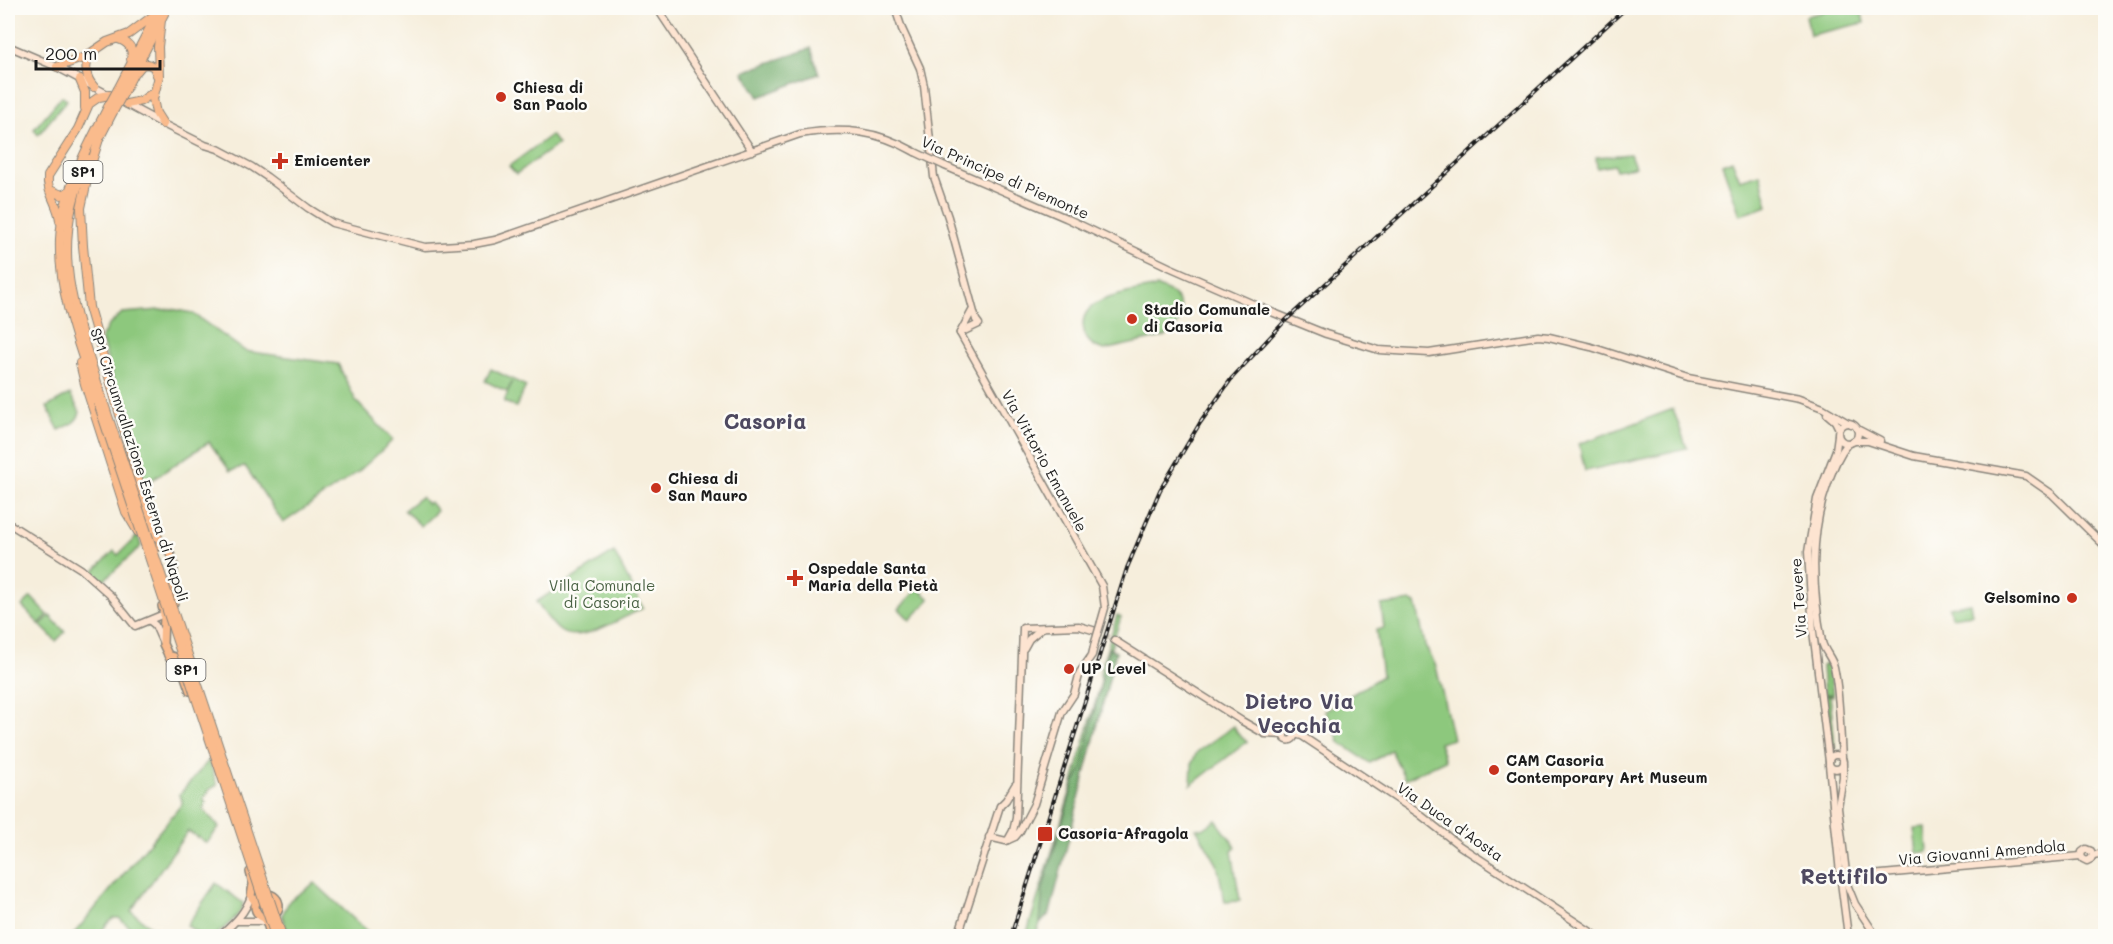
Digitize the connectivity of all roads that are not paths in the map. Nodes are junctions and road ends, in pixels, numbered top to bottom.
1 (168, 8) edge
2 (657, 8) edge
3 (895, 8) edge
4 (159, 14) edge
5 (118, 39) junction
6 (8, 46) edge
7 (90, 54) junction
8 (57, 67) junction
9 (127, 78) junction
10 (80, 80) junction
11 (157, 83) junction
12 (94, 87) junction
13 (154, 92) junction
14 (110, 95) junction
15 (127, 105) junction
16 (111, 108) junction
17 (86, 110) junction
18 (163, 124) junction
19 (99, 139) junction
20 (752, 151) junction
21 (50, 190) junction
22 (70, 191) junction
23 (61, 231) junction
24 (78, 343) junction
25 (100, 402) junction
26 (1809, 403) junction
27 (1853, 425) junction
28 (1839, 432) junction
29 (1851, 442) junction
30 (1890, 448) junction
31 (8, 524) edge
32 (164, 547) junction
33 (2106, 547) edge
34 (146, 555) junction
35 (164, 614) junction
36 (149, 621) junction
37 (1042, 628) junction
38 (1096, 631) tunnel mouth
39 (1114, 640) tunnel mouth
40 (162, 641) junction
41 (189, 649) junction
42 (1024, 649) junction
43 (168, 655) junction
44 (1833, 663) junction
45 (1817, 664) junction
46 (1843, 761) junction
47 (1829, 764) junction
48 (1017, 779) junction
49 (1006, 800) junction
50 (1016, 807) junction
51 (1032, 809) junction
52 (989, 837) junction
53 (1008, 840) junction
54 (2106, 854) edge
55 (1844, 877) junction
56 (272, 895) junction
57 (251, 896) junction
58 (1851, 896) junction
59 (1843, 902) junction
60 (256, 903) junction
61 (248, 906) junction
62 (278, 912) junction
63 (265, 919) junction
64 (238, 921) junction
65 (220, 936) edge
66 (273, 936) edge
67 (284, 936) edge
68 (958, 936) edge
69 (1597, 936) edge
70 (1848, 936) edge
71 (1876, 936) edge

1 - 4 highway, SP1 Circumvallazione Esterna di Napoli / SP1
2 - 20 street
3 - 51 street, Via Vittorio Emanuele, bridge
4 - 5 highway
4 - 9 highway, SP1 Circumvallazione Esterna di Napoli / SP1
4 - 11 highway
5 - 7 highway
5 - 9 highway
6 - 8 street, Via Principe di Piemonte
7 - 8 highway
7 - 12 highway
8 - 10 street, Via Principe di Piemonte
9 - 11 highway
9 - 16 highway, SP1 Circumvallazione Esterna di Napoli / SP1, bridge
10 - 12 street, Via Principe di Piemonte
10 - 17 highway
11 - 13 highway
12 - 14 street, Via Principe di Piemonte
13 - 15 highway
13 - 18 highway
14 - 15 street, Via Principe di Piemonte
14 - 17 highway
15 - 18 street, Via Principe di Piemonte
16 - 19 highway, SP1 Circumvallazione Esterna di Napoli / SP1
16 - 22 highway, SP1 Circumvallazione Esterna di Napoli / SP1
17 - 21 highway
18 - 20 street, Via Principe di Piemonte
19 - 25 highway, SP1 Circumvallazione Esterna di Napoli / SP1
19 - 32 highway
20 - 26 street, Via Principe di Piemonte, bridge
21 - 22 highway
21 - 23 highway
22 - 23 highway, SP1 Circumvallazione Esterna di Napoli / SP1
23 - 24 highway, SP1 Circumvallazione Esterna di Napoli / SP1
24 - 25 highway, SP1 Circumvallazione Esterna di Napoli / SP1
24 - 34 highway
25 - 66 highway, SP1 Circumvallazione Esterna di Napoli / SP1, bridge
25 - 67 highway, SP1 Circumvallazione Esterna di Napoli / SP1, bridge
26 - 27 street
26 - 28 street
27 - 28 street
27 - 29 street
27 - 30 street
28 - 29 street
28 - 45 street, Via Tevere
29 - 30 street
29 - 44 street
30 - 33 street
31 - 36 street
32 - 34 main road
32 - 41 main road
34 - 35 main road
35 - 36 street
35 - 40 main road
36 - 40 street
37 - 38 street
37 - 42 street
37 - 42 street
39 - 69 street, Via Duca d'Aosta
40 - 43 main road
41 - 43 main road
41 - 56 main road
42 - 48 street
43 - 57 main road
44 - 45 street
44 - 46 street
45 - 47 street, Via Tevere
46 - 47 street
46 - 47 street
46 - 55 street
47 - 55 street, Via Tevere
48 - 49 street
48 - 50 street
49 - 50 street
49 - 52 street
50 - 51 street
50 - 53 street
51 - 53 street
52 - 53 street
52 - 68 street
54 - 55 street, Via Giovanni Amendola
55 - 58 street
55 - 59 street
56 - 60 main road
56 - 62 main road
57 - 60 main road
57 - 61 street
58 - 59 street
58 - 71 street
59 - 70 street
60 - 61 street
60 - 63 main road
61 - 64 street
62 - 63 main road
62 - 67 main road
63 - 64 street
63 - 66 main road
64 - 65 street

